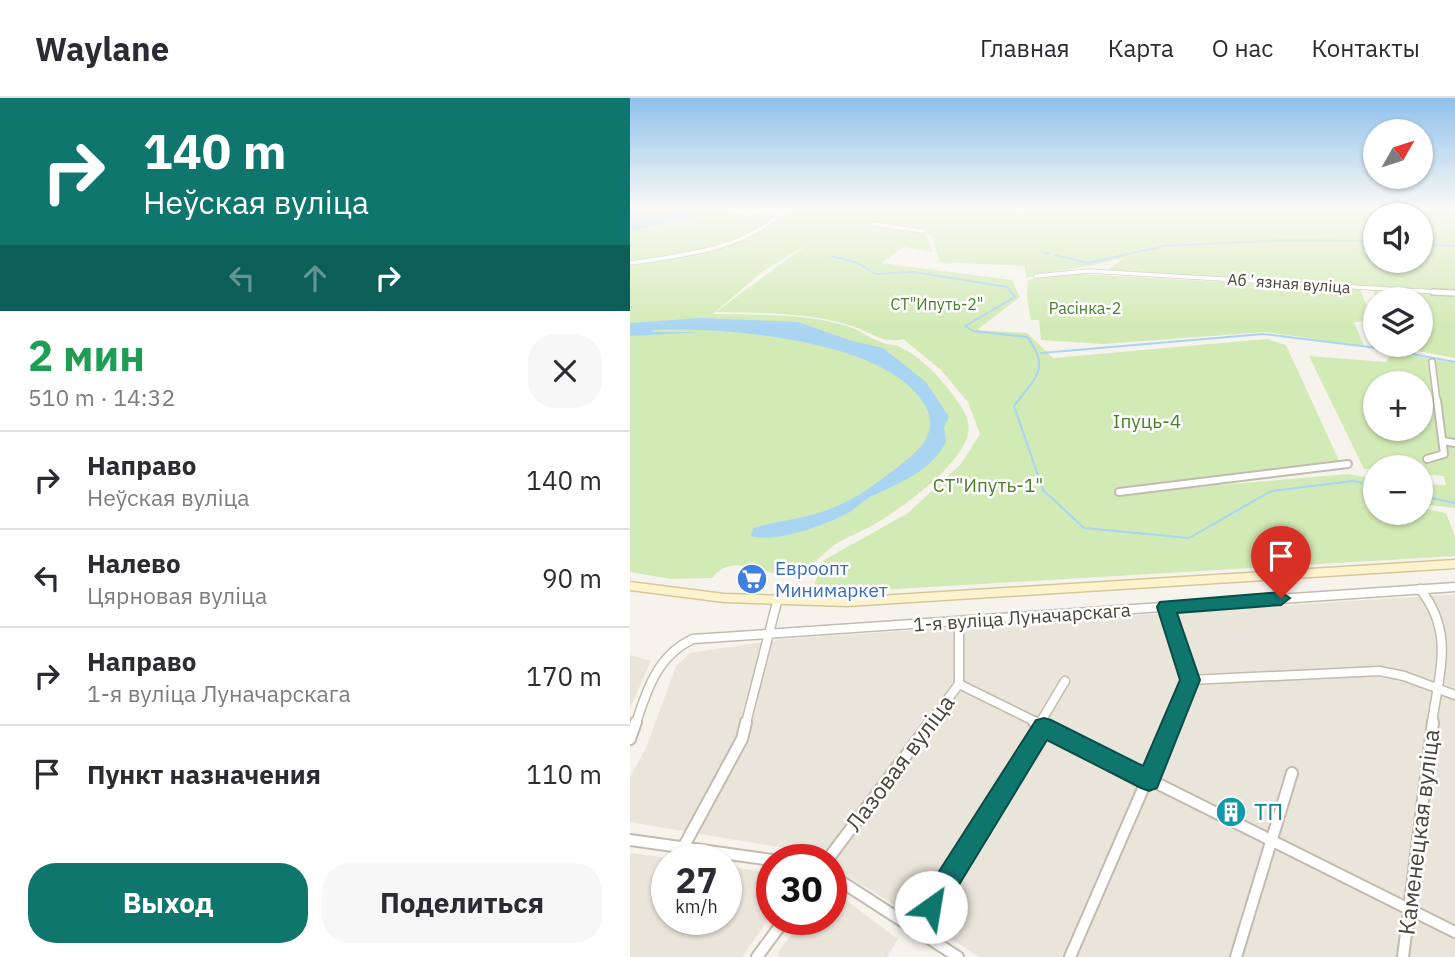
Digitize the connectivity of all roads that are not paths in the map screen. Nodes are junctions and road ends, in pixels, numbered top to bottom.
1 (709, 249) edge
2 (630, 263) edge
3 (1036, 276) dead end
4 (1455, 293) edge
5 (1432, 362) dead end
6 (1443, 441) junction
7 (1455, 443) edge
8 (1433, 457) edge
9 (1348, 464) dead end
10 (1119, 492) dead end
11 (1455, 564) edge
12 (630, 586) edge
13 (1455, 587) edge
14 (1420, 589) junction
15 (778, 602) junction
16 (1166, 607) junction
17 (959, 621) junction
18 (770, 633) junction
19 (1190, 680) junction
20 (1065, 681) dead end
21 (959, 684) junction
22 (1437, 688) junction
23 (1455, 695) edge
24 (1041, 726) junction
25 (630, 739) edge
26 (1292, 774) dead end
27 (1149, 780) junction
28 (1270, 838) junction
29 (630, 840) edge
30 (666, 844) edge
31 (685, 844) edge
32 (839, 844) edge
33 (847, 885) edge
34 (1408, 909) junction
35 (917, 929) junction
36 (1455, 932) edge
37 (773, 935) edge
38 (757, 957) edge
39 (958, 957) edge
40 (1070, 957) edge
41 (1236, 957) edge
42 (1403, 957) edge

1 - 2 street
3 - 4 street, Абʼязная вуліца
5 - 6 street
6 - 7 street
6 - 8 street
9 - 10 street
11 - 15 street
12 - 15 street
13 - 14 street, 1-я вуліца Луначарскага
14 - 16 street, 1-я вуліца Луначарскага
14 - 22 street, Каменецкая вуліца
15 - 18 street
16 - 17 street, 1-я вуліца Луначарскага
16 - 19 street
17 - 18 street, 1-я вуліца Луначарскага
17 - 21 street, Лазовая вуліца
18 - 25 street, 1-я вуліца Луначарскага
18 - 31 street
19 - 22 street
19 - 27 street
20 - 24 street
21 - 24 street
21 - 32 street, Лазовая вуліца
22 - 23 street
22 - 34 street, Каменецкая вуліца
24 - 27 street
24 - 35 street
26 - 28 street
27 - 28 street
27 - 40 street
28 - 34 street
28 - 41 street
29 - 30 street
33 - 35 street
34 - 36 street
34 - 42 street, Каменецкая вуліца
35 - 39 street
37 - 38 street

